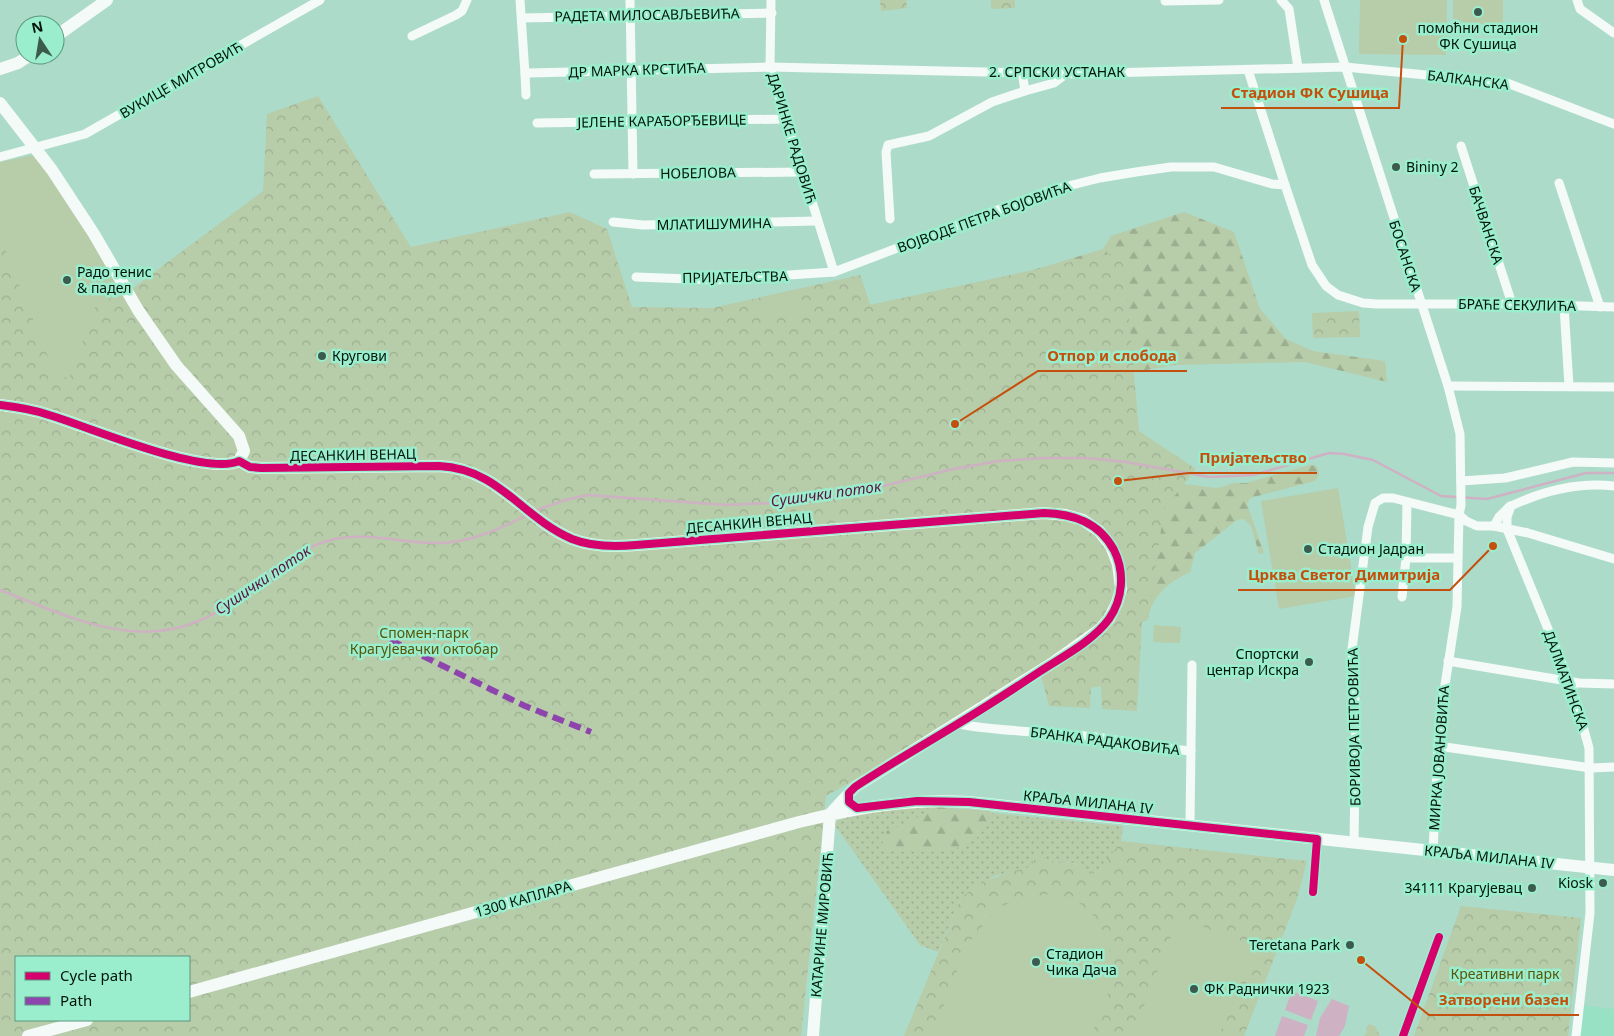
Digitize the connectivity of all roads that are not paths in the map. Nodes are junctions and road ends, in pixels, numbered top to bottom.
1 (107, 0) edge
2 (320, 0) edge
3 (466, 0) edge
4 (520, 0) edge
5 (630, 0) edge
6 (771, 0) edge
7 (1218, 0) edge
8 (1281, 0) edge
9 (1324, 0) edge
10 (1165, 1) edge
11 (1579, 4) edge
12 (772, 13) junction
13 (631, 15) junction
14 (522, 18) junction
15 (65, 30) edge
16 (1614, 33) edge
17 (412, 36) dead end
18 (15, 64) edge
19 (770, 67) junction
20 (1345, 67) junction
21 (1298, 68) junction
22 (631, 70) junction
23 (1248, 70) junction
24 (2, 72) edge
25 (1022, 72) junction
26 (525, 74) junction
27 (1066, 74) junction
28 (1025, 92) junction
29 (526, 95) dead end
30 (0, 103) edge
31 (787, 119) junction
32 (632, 122) junction
33 (537, 123) dead end
34 (1614, 124) edge
35 (1461, 146) dead end
36 (37, 148) junction
37 (0, 156) edge
38 (802, 172) junction
39 (594, 174) dead end
40 (633, 174) junction
41 (1559, 183) dead end
42 (1285, 185) junction
43 (890, 219) dead end
44 (816, 221) junction
45 (613, 222) dead end
46 (834, 272) junction
47 (636, 277) dead end
48 (1421, 304) junction
49 (1512, 304) junction
50 (1564, 306) junction
51 (1600, 307) junction
52 (1614, 307) edge
53 (1448, 386) junction
54 (1569, 386) junction
55 (1614, 387) edge
56 (0, 405) edge
57 (239, 461) junction
58 (1614, 463) edge
59 (1462, 485) junction
60 (1614, 486) edge
61 (1407, 502) junction
62 (1510, 506) junction
63 (1459, 515) junction
64 (1494, 526) junction
65 (1507, 529) junction
66 (1406, 558) junction
67 (1458, 558) junction
68 (1614, 558) edge
69 (1402, 597) dead end
70 (1448, 661) junction
71 (1192, 665) dead end
72 (1569, 681) junction
73 (1614, 684) edge
74 (959, 724) junction
75 (1438, 746) junction
76 (1191, 751) junction
77 (1591, 768) junction
78 (1614, 768) edge
79 (849, 792) junction
80 (857, 808) junction
81 (830, 814) junction
82 (1190, 825) junction
83 (1354, 843) junction
84 (1433, 852) junction
85 (1590, 867) junction
86 (1614, 870) edge
87 (190, 992) edge
88 (82, 1021) edge
89 (28, 1036) edge
90 (813, 1036) edge
91 (1576, 1036) edge

1 - 15 street
2 - 36 street, ВУКИЦЕ МИТРОВИЋ
3 - 17 street
4 - 14 street
5 - 13 street
6 - 12 street, ДАРИНКЕ РАДОВИЋ
7 - 10 street
8 - 21 street
9 - 20 street, БОСАНСКА
11 - 16 street
12 - 13 street, РАДЕТА МИЛОСАВЉЕВИЋА
12 - 19 street, ДАРИНКЕ РАДОВИЋ
13 - 14 street, РАДЕТА МИЛОСАВЉЕВИЋА
13 - 22 street
14 - 26 street
18 - 24 street
19 - 22 street, ДР МАРКА КРСТИЋА
19 - 25 street, 2. СРПСКИ УСТАНАК
19 - 31 street, ДАРИНКЕ РАДОВИЋ
20 - 21 street, 2. СРПСКИ УСТАНАК
20 - 34 street, БАЛКАНСКА
20 - 48 street, БОСАНСКА
21 - 23 street, 2. СРПСКИ УСТАНАК
22 - 26 street, ДР МАРКА КРСТИЋА
22 - 32 street
23 - 27 street, 2. СРПСКИ УСТАНАК
23 - 42 street
25 - 27 street, 2. СРПСКИ УСТАНАК
25 - 28 street
26 - 29 street
27 - 28 street
28 - 43 street
30 - 36 street
31 - 32 street, ЈЕЛЕНЕ КАРАЂОРЂЕВИЦЕ
31 - 38 street, ДАРИНКЕ РАДОВИЋ
32 - 33 street, ЈЕЛЕНЕ КАРАЂОРЂЕВИЦЕ
32 - 40 street
35 - 49 street, БАЧВАНСКА
36 - 37 street, ВУКИЦЕ МИТРОВИЋ
36 - 57 street
38 - 40 street, НОБЕЛОВА
38 - 44 street, ДАРИНКЕ РАДОВИЋ
39 - 40 street, НОБЕЛОВА
41 - 51 street
42 - 46 street, ВОЈВОДЕ ПЕТРА БОЈОВИЋА
42 - 48 street
44 - 45 street, МЛАТИШУМИНА
44 - 46 street, ДАРИНКЕ РАДОВИЋ
46 - 47 street, ПРИЈАТЕЉСТВА
48 - 49 street, БРАЋЕ СЕКУЛИЋА
48 - 53 street, БОСАНСКА
49 - 50 street, БРАЋЕ СЕКУЛИЋА
50 - 51 street, БРАЋЕ СЕКУЛИЋА
50 - 54 street
51 - 52 street, БРАЋЕ СЕКУЛИЋА
53 - 54 street
53 - 59 street, БОСАНСКА
54 - 55 street
56 - 57 street, ДЕСАНКИН ВЕНАЦ
57 - 74 street, ДЕСАНКИН ВЕНАЦ
58 - 59 street
59 - 63 street, БОСАНСКА
60 - 62 street
61 - 63 street
61 - 66 street
61 - 83 street, БОРИВОЈА ПЕТРОВИЋА
62 - 64 street
62 - 65 street
63 - 64 street
63 - 67 street, МИРКА ЈОВАНОВИЋА
64 - 65 street
65 - 68 street
65 - 72 street, ДАЛМАТИНСКА
66 - 67 street
66 - 69 street
67 - 70 street, МИРКА ЈОВАНОВИЋА
70 - 72 street
70 - 75 street, МИРКА ЈОВАНОВИЋА
71 - 76 street
72 - 73 street
72 - 77 street, ДАЛМАТИНСКА
74 - 76 street, БРАНКА РАДАКОВИЋА
74 - 79 street, ДЕСАНКИН ВЕНАЦ
75 - 77 street
75 - 84 street, МИРКА ЈОВАНОВИЋА
76 - 82 street
77 - 78 street
77 - 85 street, ДАЛМАТИНСКА
79 - 80 street
79 - 81 street, ДЕСАНКИН ВЕНАЦ
80 - 81 street, 1300 КАПЛАРА
80 - 82 street, КРАЉА МИЛАНА IV
81 - 87 street, 1300 КАПЛАРА
81 - 90 street, КАТАРИНЕ МИРОВИЋ
82 - 83 street, КРАЉА МИЛАНА IV
83 - 84 street, КРАЉА МИЛАНА IV
84 - 85 street, КРАЉА МИЛАНА IV
85 - 86 street, КРАЉА МИЛАНА IV
85 - 91 street, ДАЛМАТИНСКА
88 - 89 street

